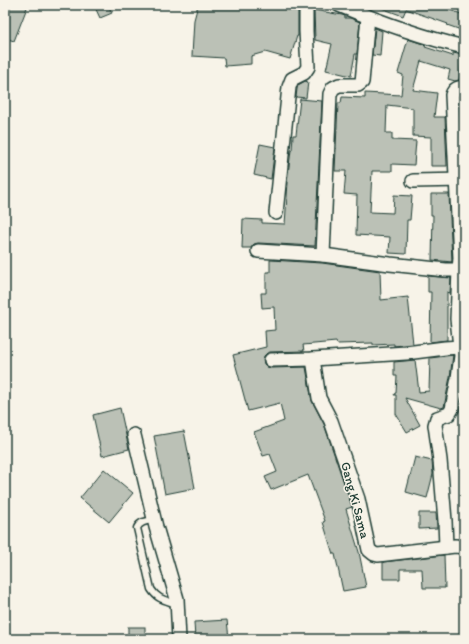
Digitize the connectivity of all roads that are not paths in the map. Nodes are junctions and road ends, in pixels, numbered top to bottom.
1 (306, 5) edge
2 (339, 5) edge
3 (368, 16) junction
4 (464, 47) edge
5 (464, 87) edge
6 (460, 180) edge
7 (413, 181) dead end
8 (276, 213) dead end
9 (258, 251) dead end
10 (323, 255) junction
11 (459, 270) junction
12 (462, 347) edge
13 (313, 359) junction
14 (272, 360) dead end
15 (134, 435) dead end
16 (154, 520) junction
17 (446, 547) junction
18 (464, 547) edge
19 (177, 604) junction
20 (179, 639) edge

1 - 8 street
2 - 3 street
3 - 4 street
3 - 10 street
5 - 6 street
6 - 7 street
6 - 11 street
9 - 10 street
10 - 11 street
11 - 12 street
12 - 13 street
12 - 17 street
13 - 14 street
13 - 17 street, Gang Ki Sama
15 - 16 street
16 - 19 street
16 - 19 lane
17 - 18 street, Gang Ki Sama
19 - 20 street

